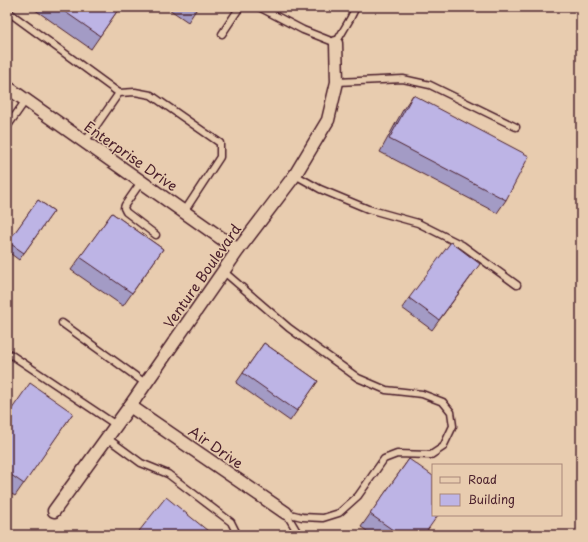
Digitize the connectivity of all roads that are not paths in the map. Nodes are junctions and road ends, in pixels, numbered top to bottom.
1 (240, 7) edge
2 (259, 7) edge
3 (356, 7) edge
4 (7, 11) edge
5 (222, 34) dead end
6 (336, 43) junction
7 (337, 82) junction
8 (7, 87) edge
9 (119, 93) junction
10 (26, 100) junction
11 (7, 127) edge
12 (516, 127) dead end
13 (85, 142) junction
14 (295, 176) junction
15 (141, 182) junction
16 (184, 212) junction
17 (156, 235) dead end
18 (238, 250) junction
19 (224, 272) junction
20 (517, 285) dead end
21 (62, 323) dead end
22 (7, 352) edge
23 (146, 383) junction
24 (130, 406) junction
25 (116, 426) junction
26 (107, 438) junction
27 (54, 511) dead end
28 (286, 513) junction
29 (234, 535) edge
30 (299, 535) edge

1 - 5 lane
2 - 6 lane
3 - 6 lane
4 - 9 lane
6 - 7 street, Venture Boulevard
7 - 12 lane
7 - 14 street, Venture Boulevard
8 - 10 street, Enterprise Drive
9 - 13 lane
9 - 16 lane
10 - 11 lane
10 - 13 street, Enterprise Drive
13 - 15 street, Enterprise Drive
14 - 18 street, Venture Boulevard
14 - 20 lane
15 - 16 street, Enterprise Drive
15 - 17 lane
16 - 18 street, Enterprise Drive
18 - 19 street, Venture Boulevard
19 - 23 street, Venture Boulevard
19 - 28 lane
21 - 23 lane
22 - 25 lane
23 - 24 street, Venture Boulevard
24 - 25 street, Venture Boulevard
24 - 28 street, Air Drive
25 - 26 street, Venture Boulevard
26 - 27 street, Venture Boulevard
26 - 29 lane
28 - 30 lane

